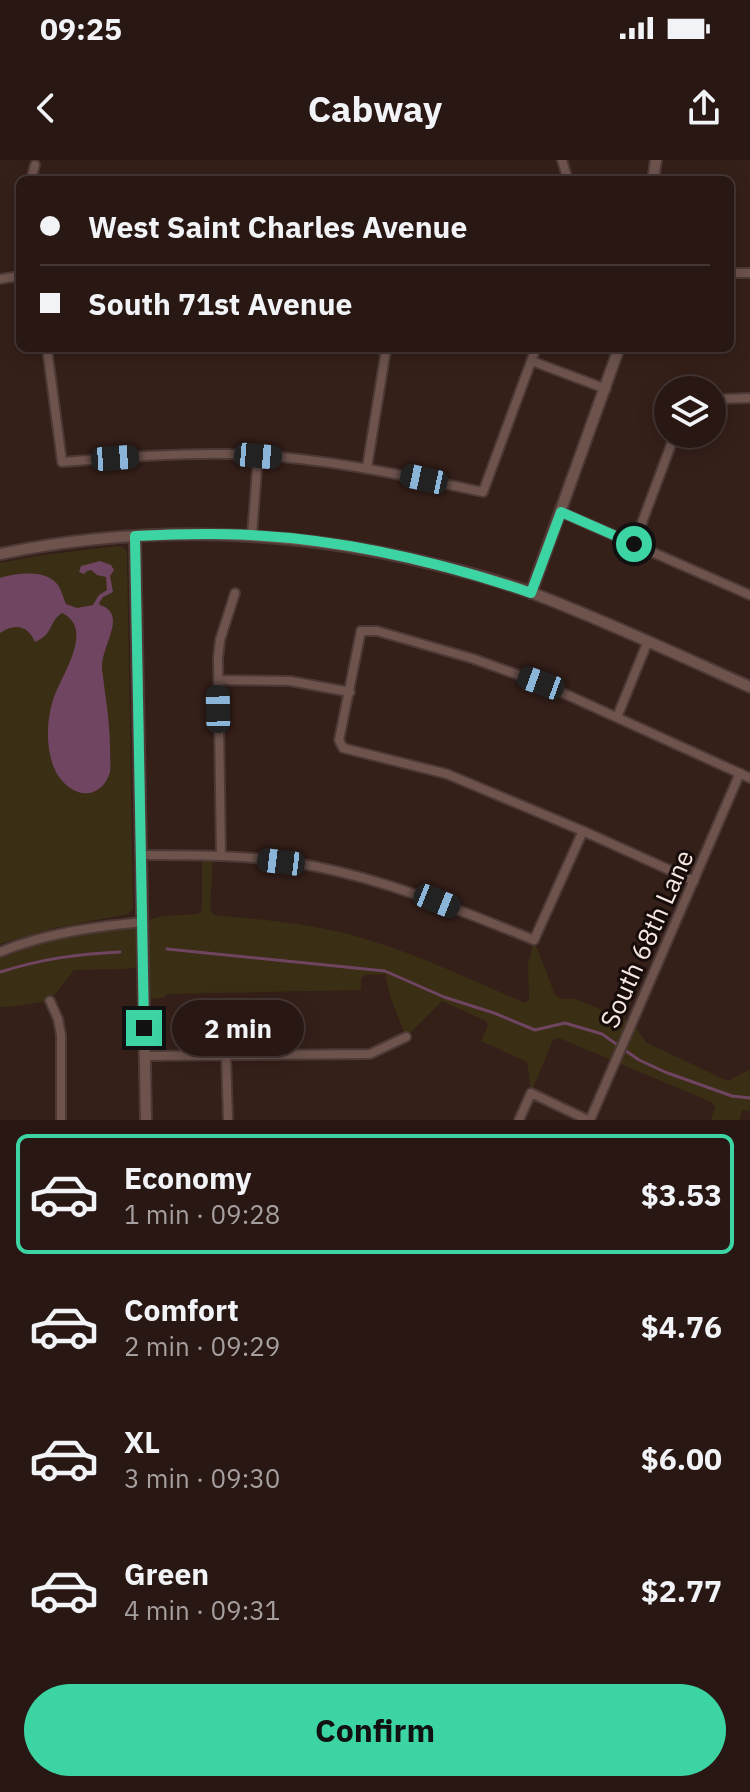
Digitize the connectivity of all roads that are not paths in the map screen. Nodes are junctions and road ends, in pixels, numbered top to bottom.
1 (35, 165) dead end
2 (32, 176) edge
3 (48, 352) edge
4 (381, 352) edge
5 (535, 352) edge
6 (618, 352) edge
7 (532, 361) junction
8 (606, 389) junction
9 (750, 398) edge
10 (726, 399) edge
11 (670, 448) edge
12 (258, 456) junction
13 (367, 467) junction
14 (561, 512) junction
15 (252, 535) junction
16 (135, 536) junction
17 (634, 544) junction
18 (0, 554) edge
19 (235, 593) dead end
20 (531, 593) junction
21 (750, 595) edge
22 (648, 641) junction
23 (218, 680) junction
24 (750, 687) edge
25 (350, 692) junction
26 (617, 717) junction
27 (740, 773) junction
28 (750, 778) edge
29 (583, 831) junction
30 (221, 854) junction
31 (141, 855) junction
32 (694, 881) junction
33 (142, 922) junction
34 (0, 952) edge
35 (50, 1001) dead end
36 (406, 1037) dead end
37 (226, 1055) junction
38 (144, 1056) junction
39 (61, 1120) edge
40 (146, 1120) edge
41 (228, 1120) edge
42 (519, 1120) edge
43 (589, 1120) edge

1 - 2 street
3 - 12 street
4 - 13 street
5 - 7 street
6 - 8 street
7 - 8 street
7 - 13 street
8 - 14 street
9 - 10 street
11 - 17 street
12 - 13 street
12 - 15 street
14 - 17 street
14 - 20 street
15 - 16 street
15 - 20 street
16 - 18 street
16 - 31 street
17 - 21 street
19 - 23 street
20 - 22 street
22 - 24 street
22 - 26 street
23 - 25 street
23 - 30 street
25 - 26 street
25 - 29 street
26 - 27 street
27 - 28 street
27 - 32 street, South 68th Lane
29 - 30 street
29 - 32 street
30 - 31 street
31 - 33 street
32 - 43 street, South 68th Lane
33 - 34 street
33 - 38 street
35 - 39 street
36 - 37 street
37 - 38 street
37 - 41 street
38 - 40 street
42 - 43 street

